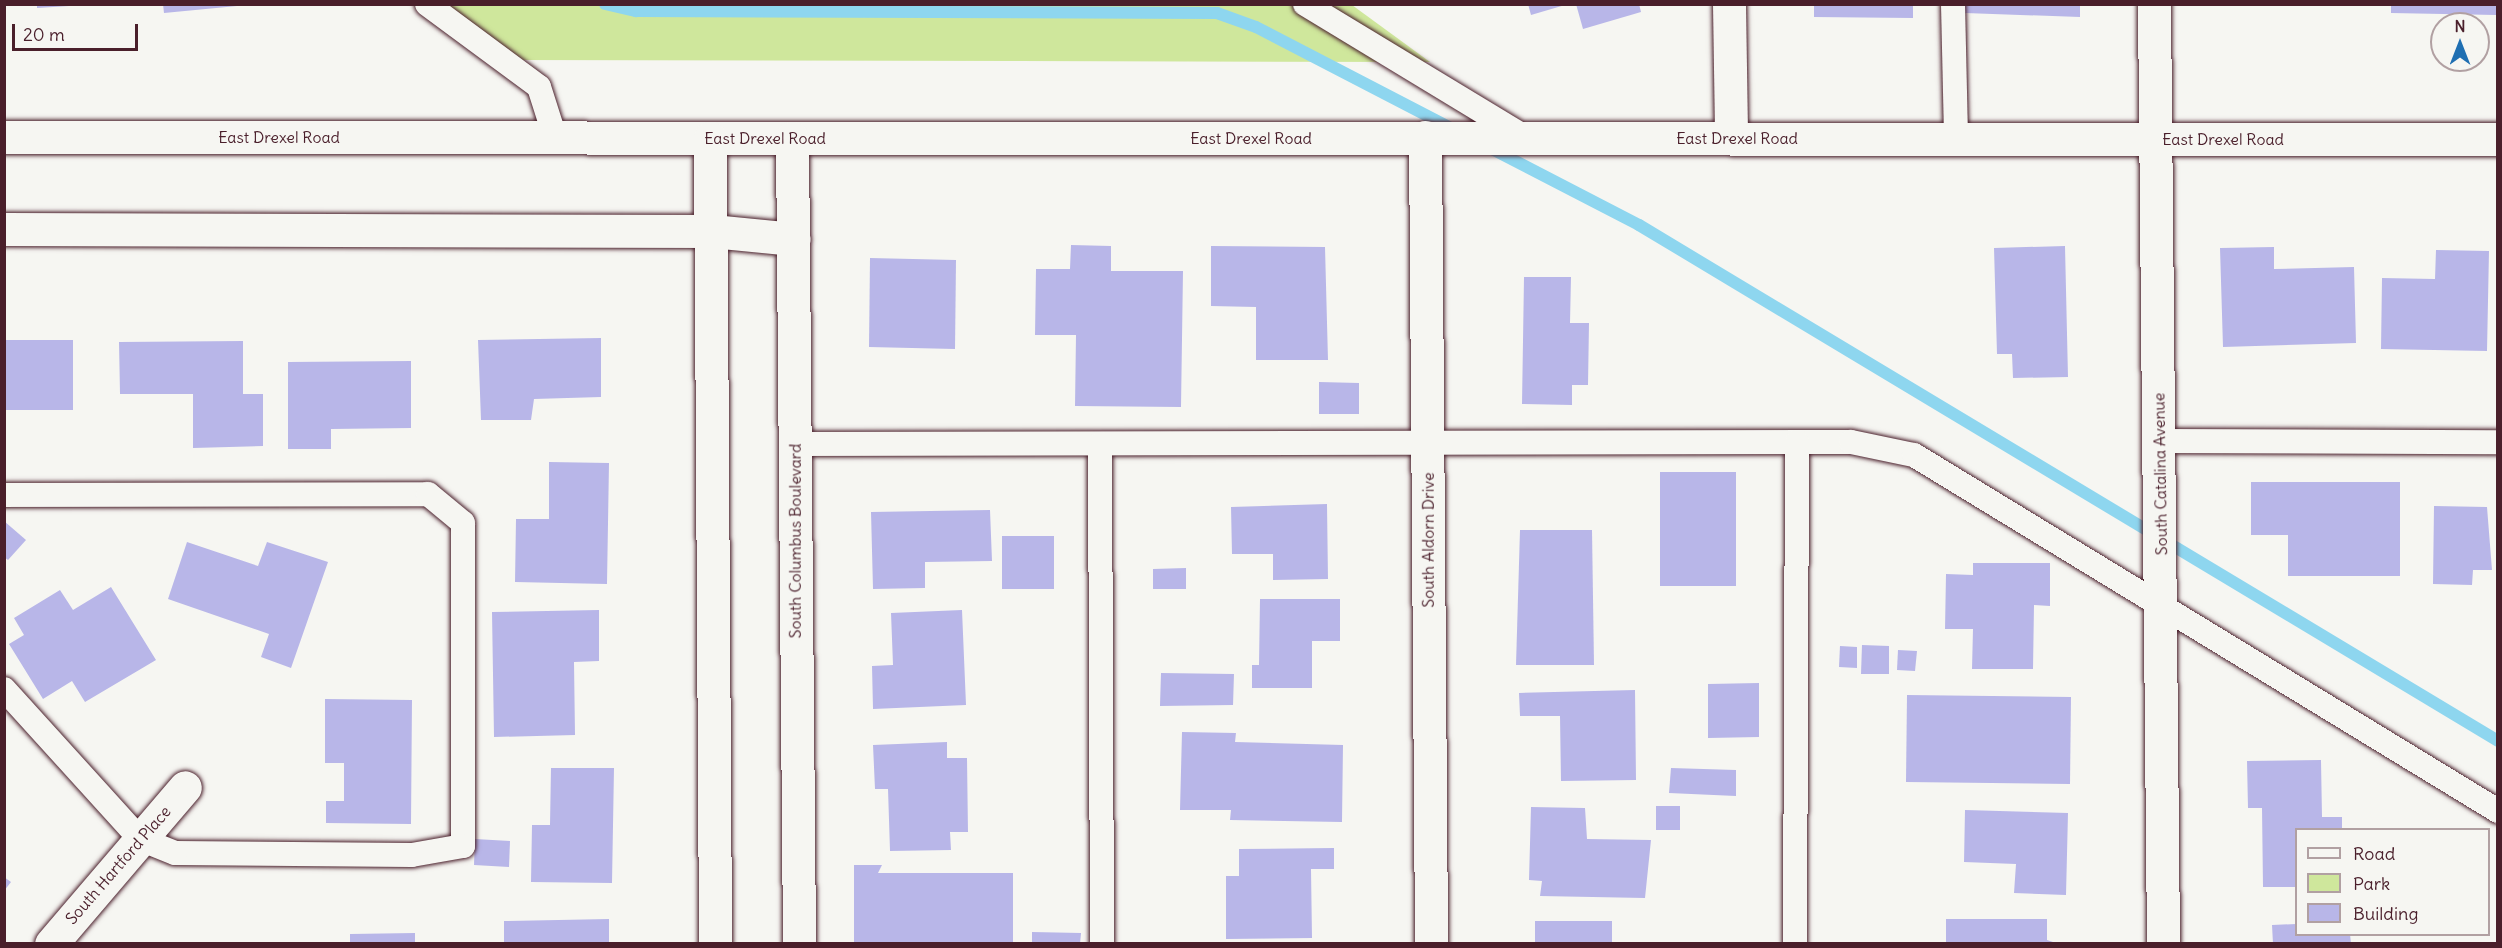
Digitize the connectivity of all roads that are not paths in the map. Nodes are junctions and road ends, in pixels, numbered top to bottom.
1 (427, 4) edge
2 (1305, 4) edge
3 (1729, 4) edge
4 (1953, 4) edge
5 (2154, 4) edge
6 (4, 137) edge
7 (555, 137) junction
8 (1425, 137) junction
9 (710, 138) junction
10 (792, 138) junction
11 (1731, 138) junction
12 (1956, 138) junction
13 (2498, 138) edge
14 (2155, 139) junction
15 (1528, 140) junction
16 (4, 229) edge
17 (712, 231) junction
18 (794, 239) junction
19 (2160, 441) junction
20 (1797, 442) junction
21 (2498, 442) edge
22 (795, 444) junction
23 (1100, 444) junction
24 (1428, 444) junction
25 (4, 495) edge
26 (2161, 601) junction
27 (4, 689) edge
28 (185, 787) dead end
29 (2498, 811) edge
30 (140, 838) junction
31 (51, 944) edge
32 (715, 944) edge
33 (799, 944) edge
34 (1102, 944) edge
35 (1431, 944) edge
36 (1795, 944) edge
37 (2163, 944) edge

1 - 7 lane
2 - 15 lane
3 - 11 street
4 - 12 lane
5 - 14 street, South Catalina Avenue
6 - 7 street, East Drexel Road
7 - 9 street, East Drexel Road
8 - 10 street, East Drexel Road
8 - 15 street, East Drexel Road
8 - 24 street, South Aldorn Drive
9 - 10 street, East Drexel Road
9 - 17 street
10 - 18 street, South Columbus Boulevard
11 - 12 street, East Drexel Road
11 - 15 street, East Drexel Road
12 - 14 street, East Drexel Road
13 - 14 street, East Drexel Road
14 - 19 street, South Catalina Avenue
16 - 17 street
17 - 18 street
17 - 32 street
18 - 22 street, South Columbus Boulevard
19 - 21 lane
19 - 26 street, South Catalina Avenue
20 - 24 lane
20 - 26 lane
20 - 36 lane
22 - 23 lane
22 - 33 street, South Columbus Boulevard
23 - 24 lane
23 - 34 lane
24 - 35 street, South Aldorn Drive
25 - 30 lane
26 - 29 lane
26 - 37 street, South Catalina Avenue
27 - 30 lane
28 - 30 street, South Hartford Place
30 - 31 street, South Hartford Place

